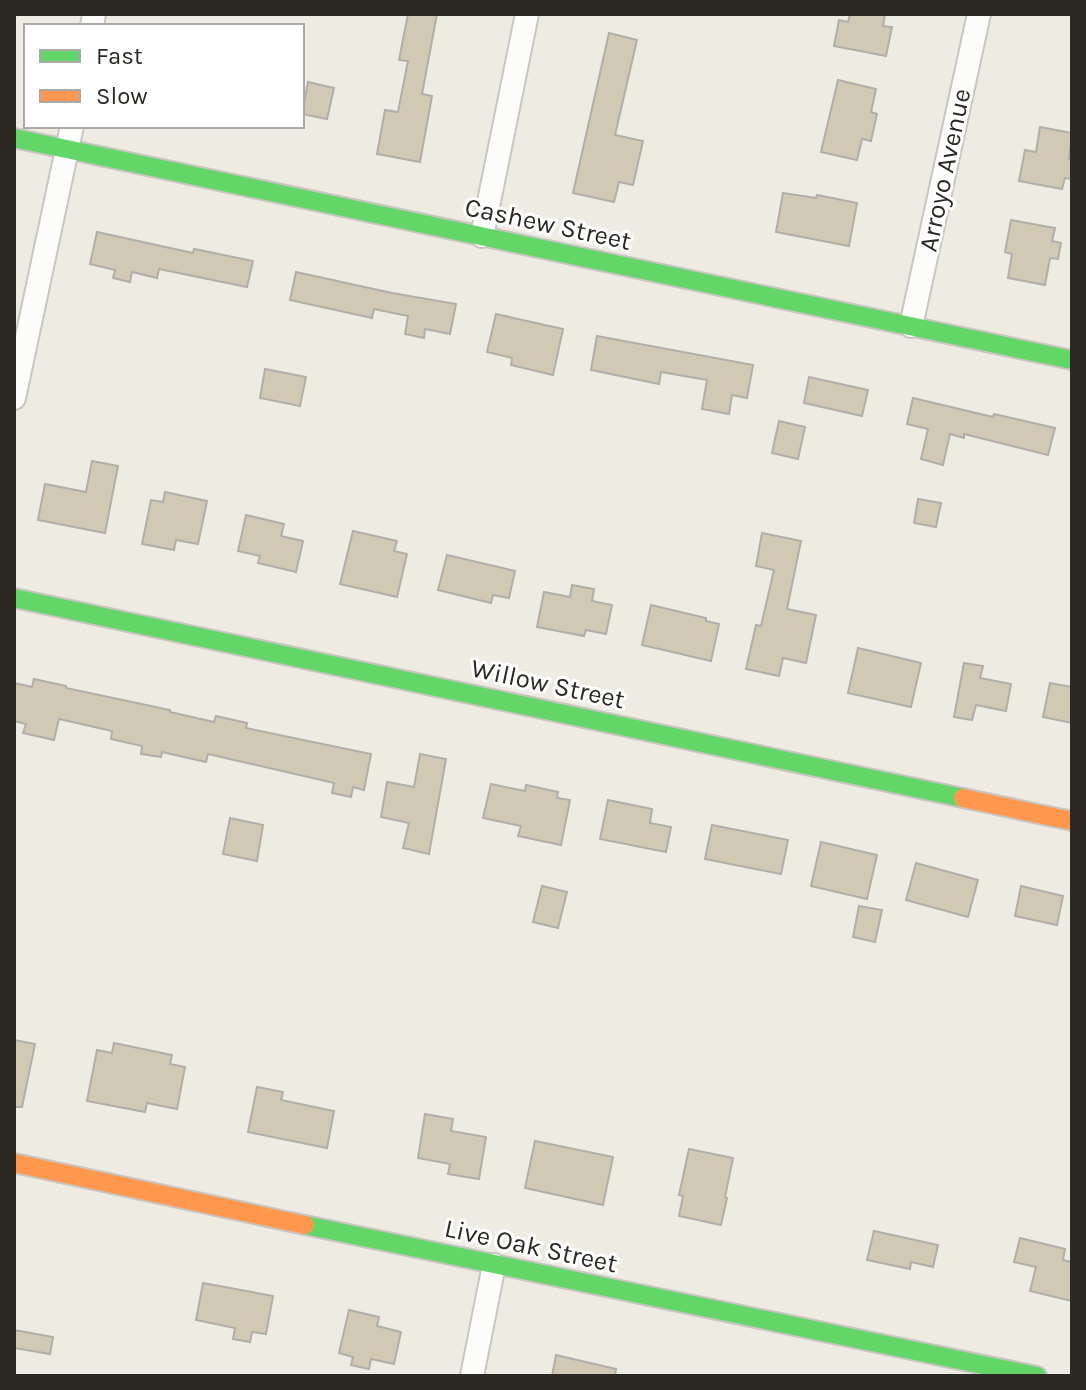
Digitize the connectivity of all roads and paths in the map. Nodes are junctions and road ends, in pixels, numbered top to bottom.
1 (527, 14) edge
2 (979, 14) edge
3 (72, 128) edge
4 (14, 138) edge
5 (67, 149) junction
6 (482, 236) junction
7 (911, 326) junction
8 (1072, 360) edge
9 (14, 398) edge
10 (14, 598) edge
11 (1072, 821) edge
12 (14, 1163) edge
13 (494, 1265) junction
14 (472, 1376) edge
15 (1037, 1376) edge

1 - 6 street
2 - 7 street, Arroyo Avenue
3 - 5 street
4 - 5 street, Cashew Street
5 - 6 street, Cashew Street
5 - 9 street
6 - 7 street, Cashew Street
7 - 8 street, Cashew Street
10 - 11 street, Willow Street
12 - 13 street, Live Oak Street
13 - 14 street
13 - 15 street, Live Oak Street

